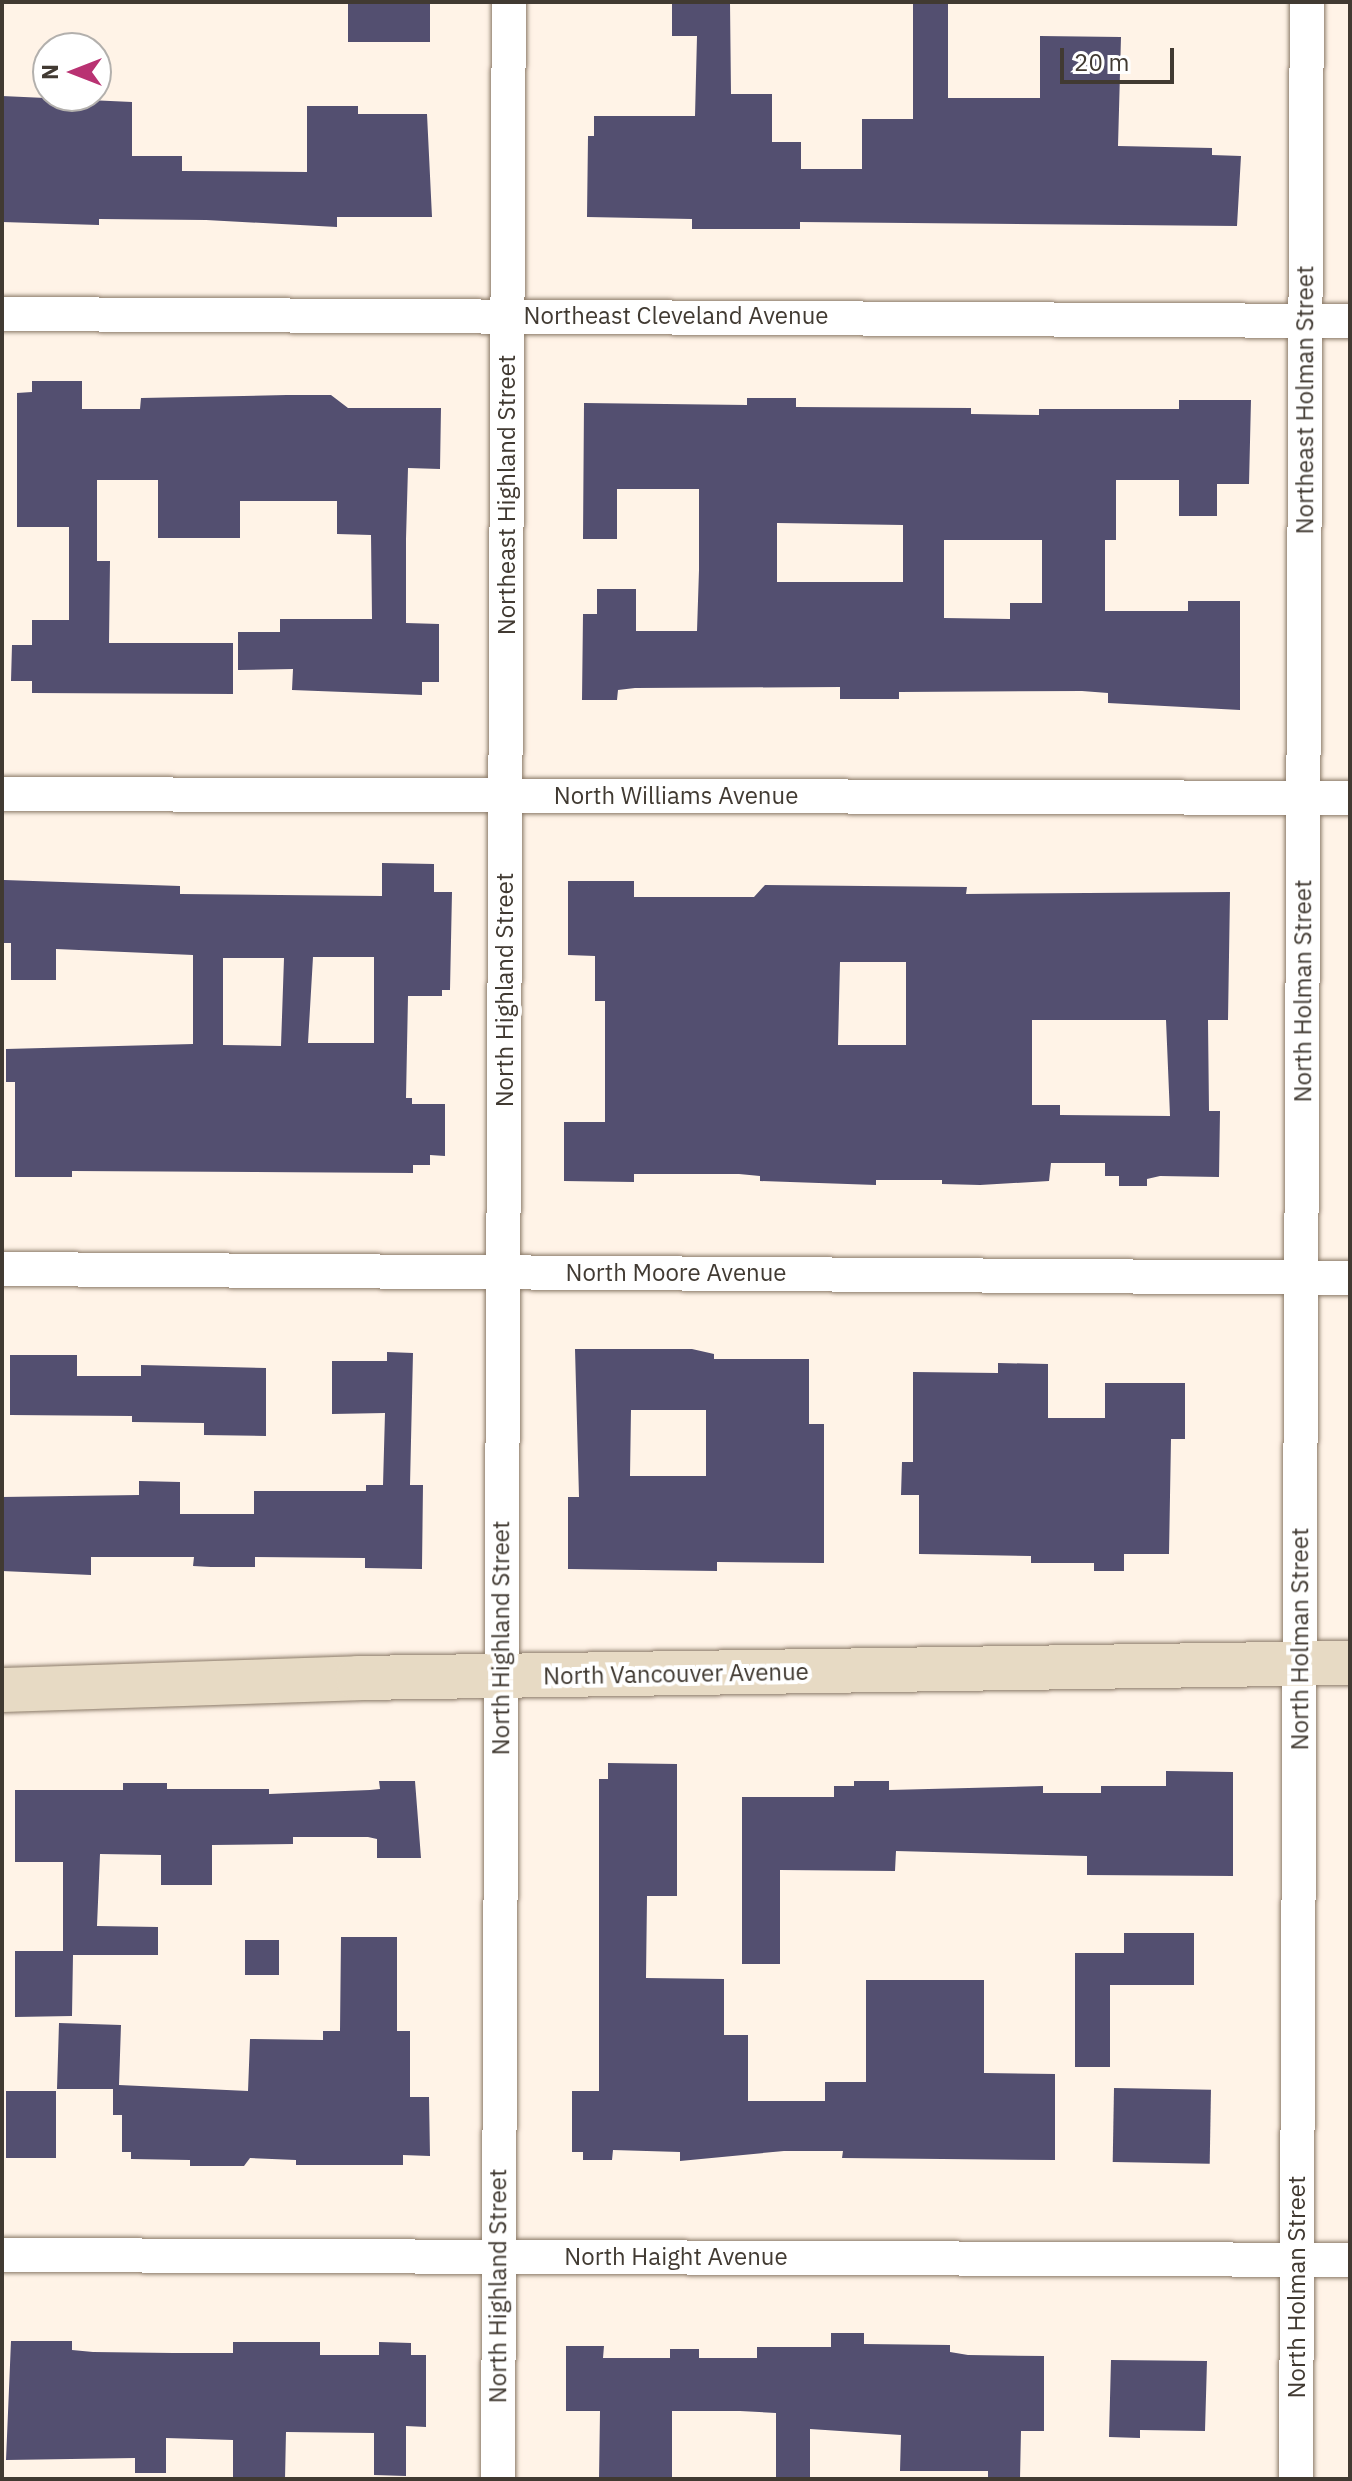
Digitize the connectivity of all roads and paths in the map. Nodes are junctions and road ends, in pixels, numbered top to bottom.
1 (509, 2) edge
2 (1307, 2) edge
3 (2, 314) edge
4 (508, 315) junction
5 (1306, 320) junction
6 (1350, 321) edge
7 (2, 794) edge
8 (506, 796) junction
9 (1303, 798) junction
10 (1350, 798) edge
11 (2, 1269) edge
12 (503, 1271) junction
13 (1301, 1277) junction
14 (1350, 1278) edge
15 (1350, 1663) edge
16 (1299, 1664) junction
17 (501, 1677) junction
18 (2, 1690) edge
19 (2, 2255) edge
20 (498, 2256) junction
21 (1297, 2260) junction
22 (1350, 2260) edge
23 (498, 2479) edge
24 (1296, 2479) edge

1 - 4 street, Northeast Highland Street
2 - 5 street, Northeast Holman Street
3 - 4 street, Northeast Cleveland Avenue
4 - 5 street, Northeast Cleveland Avenue
4 - 8 street, Northeast Highland Street
5 - 6 street, Northeast Cleveland Avenue
5 - 9 street, Northeast Holman Street
7 - 8 street, North Williams Avenue
8 - 9 street, North Williams Avenue
8 - 12 street, North Highland Street
9 - 10 street, North Williams Avenue
9 - 13 street, North Holman Street
11 - 12 street, North Moore Avenue
12 - 13 street, North Moore Avenue
12 - 17 street, North Highland Street
13 - 14 street, North Moore Avenue
13 - 16 street, North Holman Street
15 - 16 street, North Vancouver Avenue
16 - 17 street, North Vancouver Avenue
16 - 21 street, North Holman Street
17 - 18 street, North Vancouver Avenue
17 - 20 street, North Highland Street
19 - 20 street, North Haight Avenue
20 - 21 street, North Haight Avenue
20 - 23 street, North Highland Street
21 - 22 street, North Haight Avenue
21 - 24 street, North Holman Street

